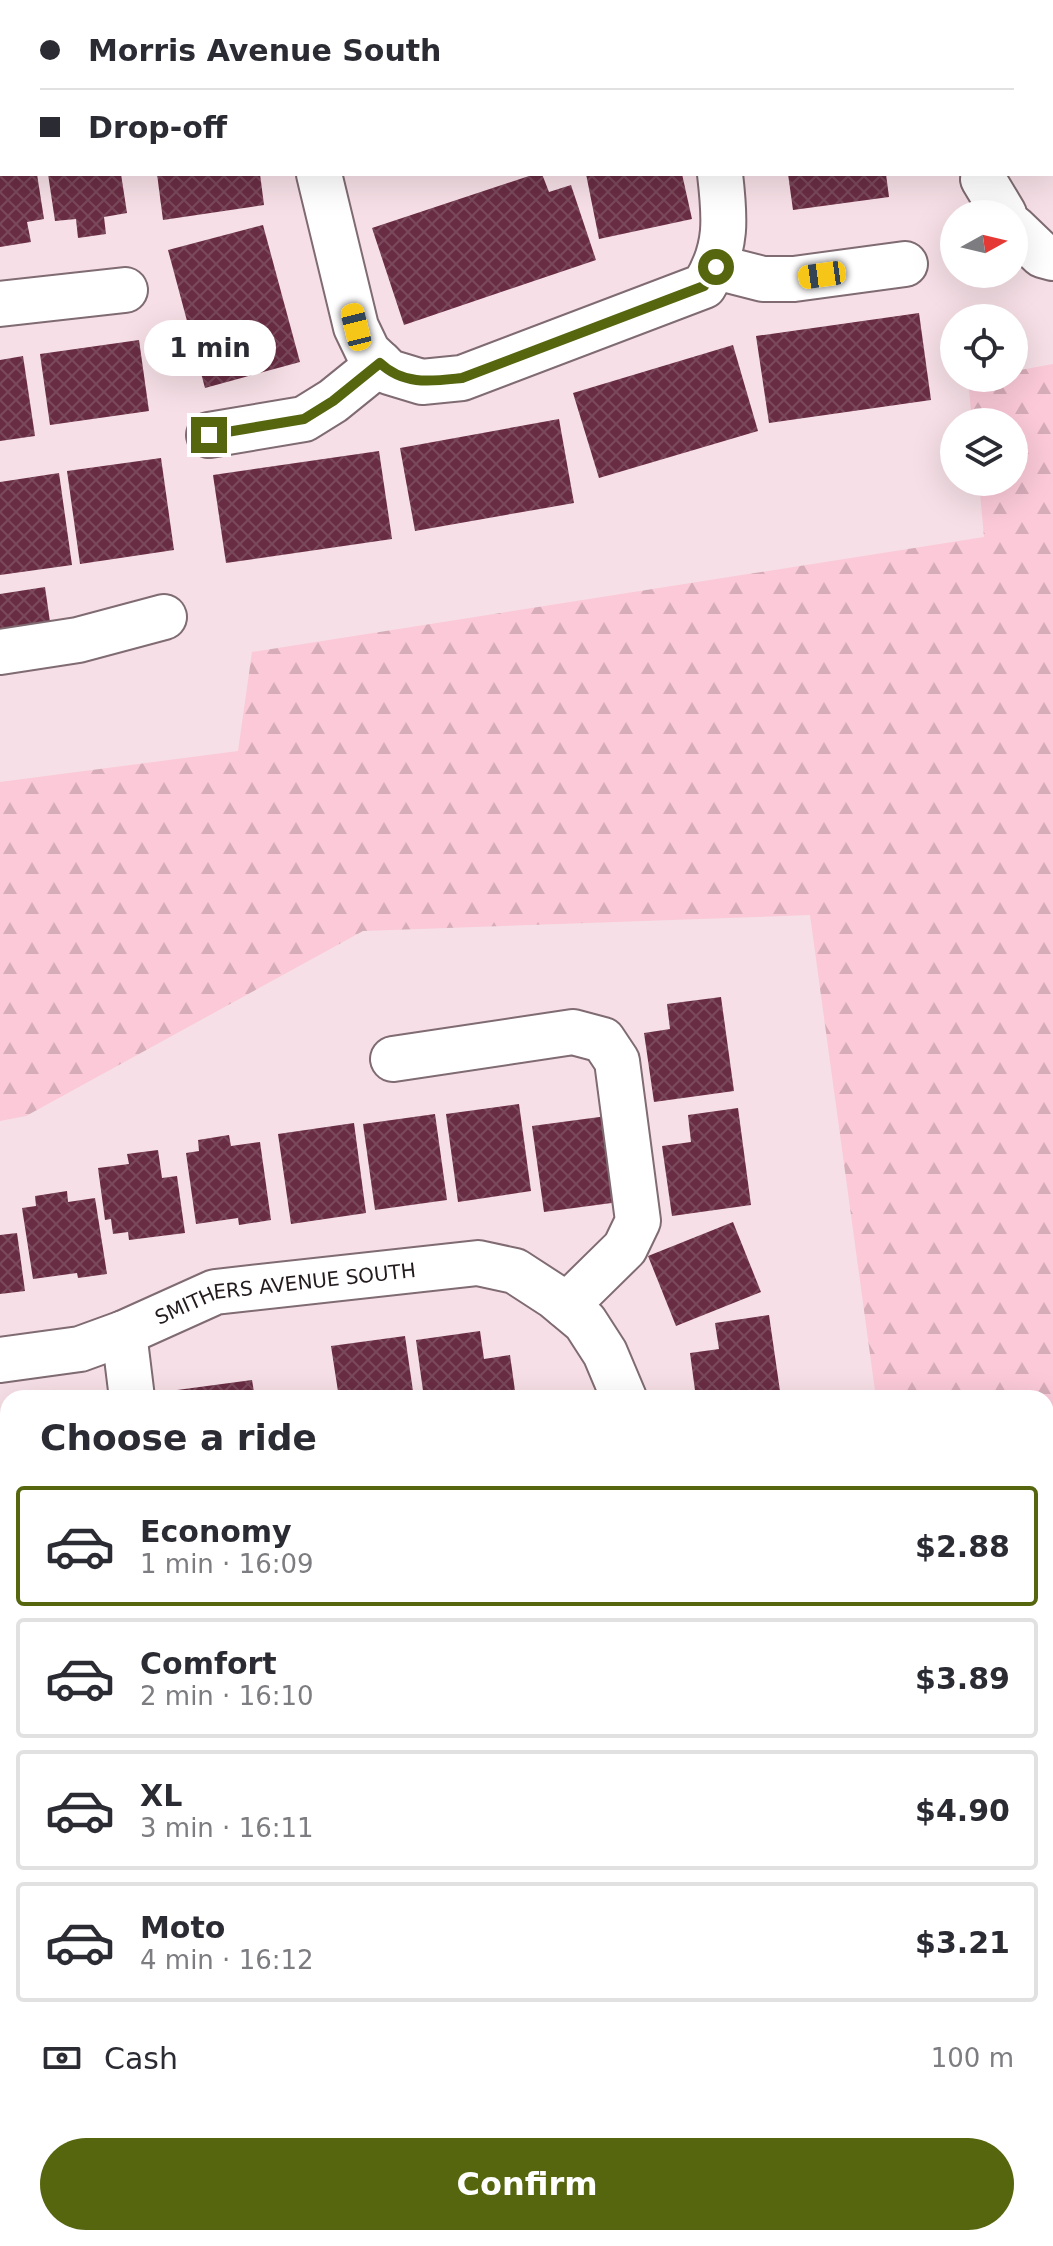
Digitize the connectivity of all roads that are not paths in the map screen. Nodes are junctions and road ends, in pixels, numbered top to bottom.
1 (319, 176) edge
2 (720, 176) edge
3 (1028, 242) edge
4 (1053, 258) edge
5 (905, 264) dead end
6 (716, 267) junction
7 (125, 290) dead end
8 (0, 304) edge
9 (380, 363) junction
10 (209, 435) dead end
11 (164, 617) dead end
12 (0, 652) edge
13 (393, 1059) dead end
14 (566, 1306) junction
15 (124, 1333) junction
16 (0, 1360) edge
17 (131, 1390) edge
18 (621, 1390) edge

1 - 9 street
2 - 6 street
3 - 4 street
5 - 6 street
6 - 9 street
7 - 8 street
9 - 10 street
11 - 12 street
13 - 14 street
14 - 15 street, SMITHERS AVENUE SOUTH
14 - 18 street, SMITHERS AVENUE SOUTH
15 - 16 street, SMITHERS AVENUE SOUTH
15 - 17 street

